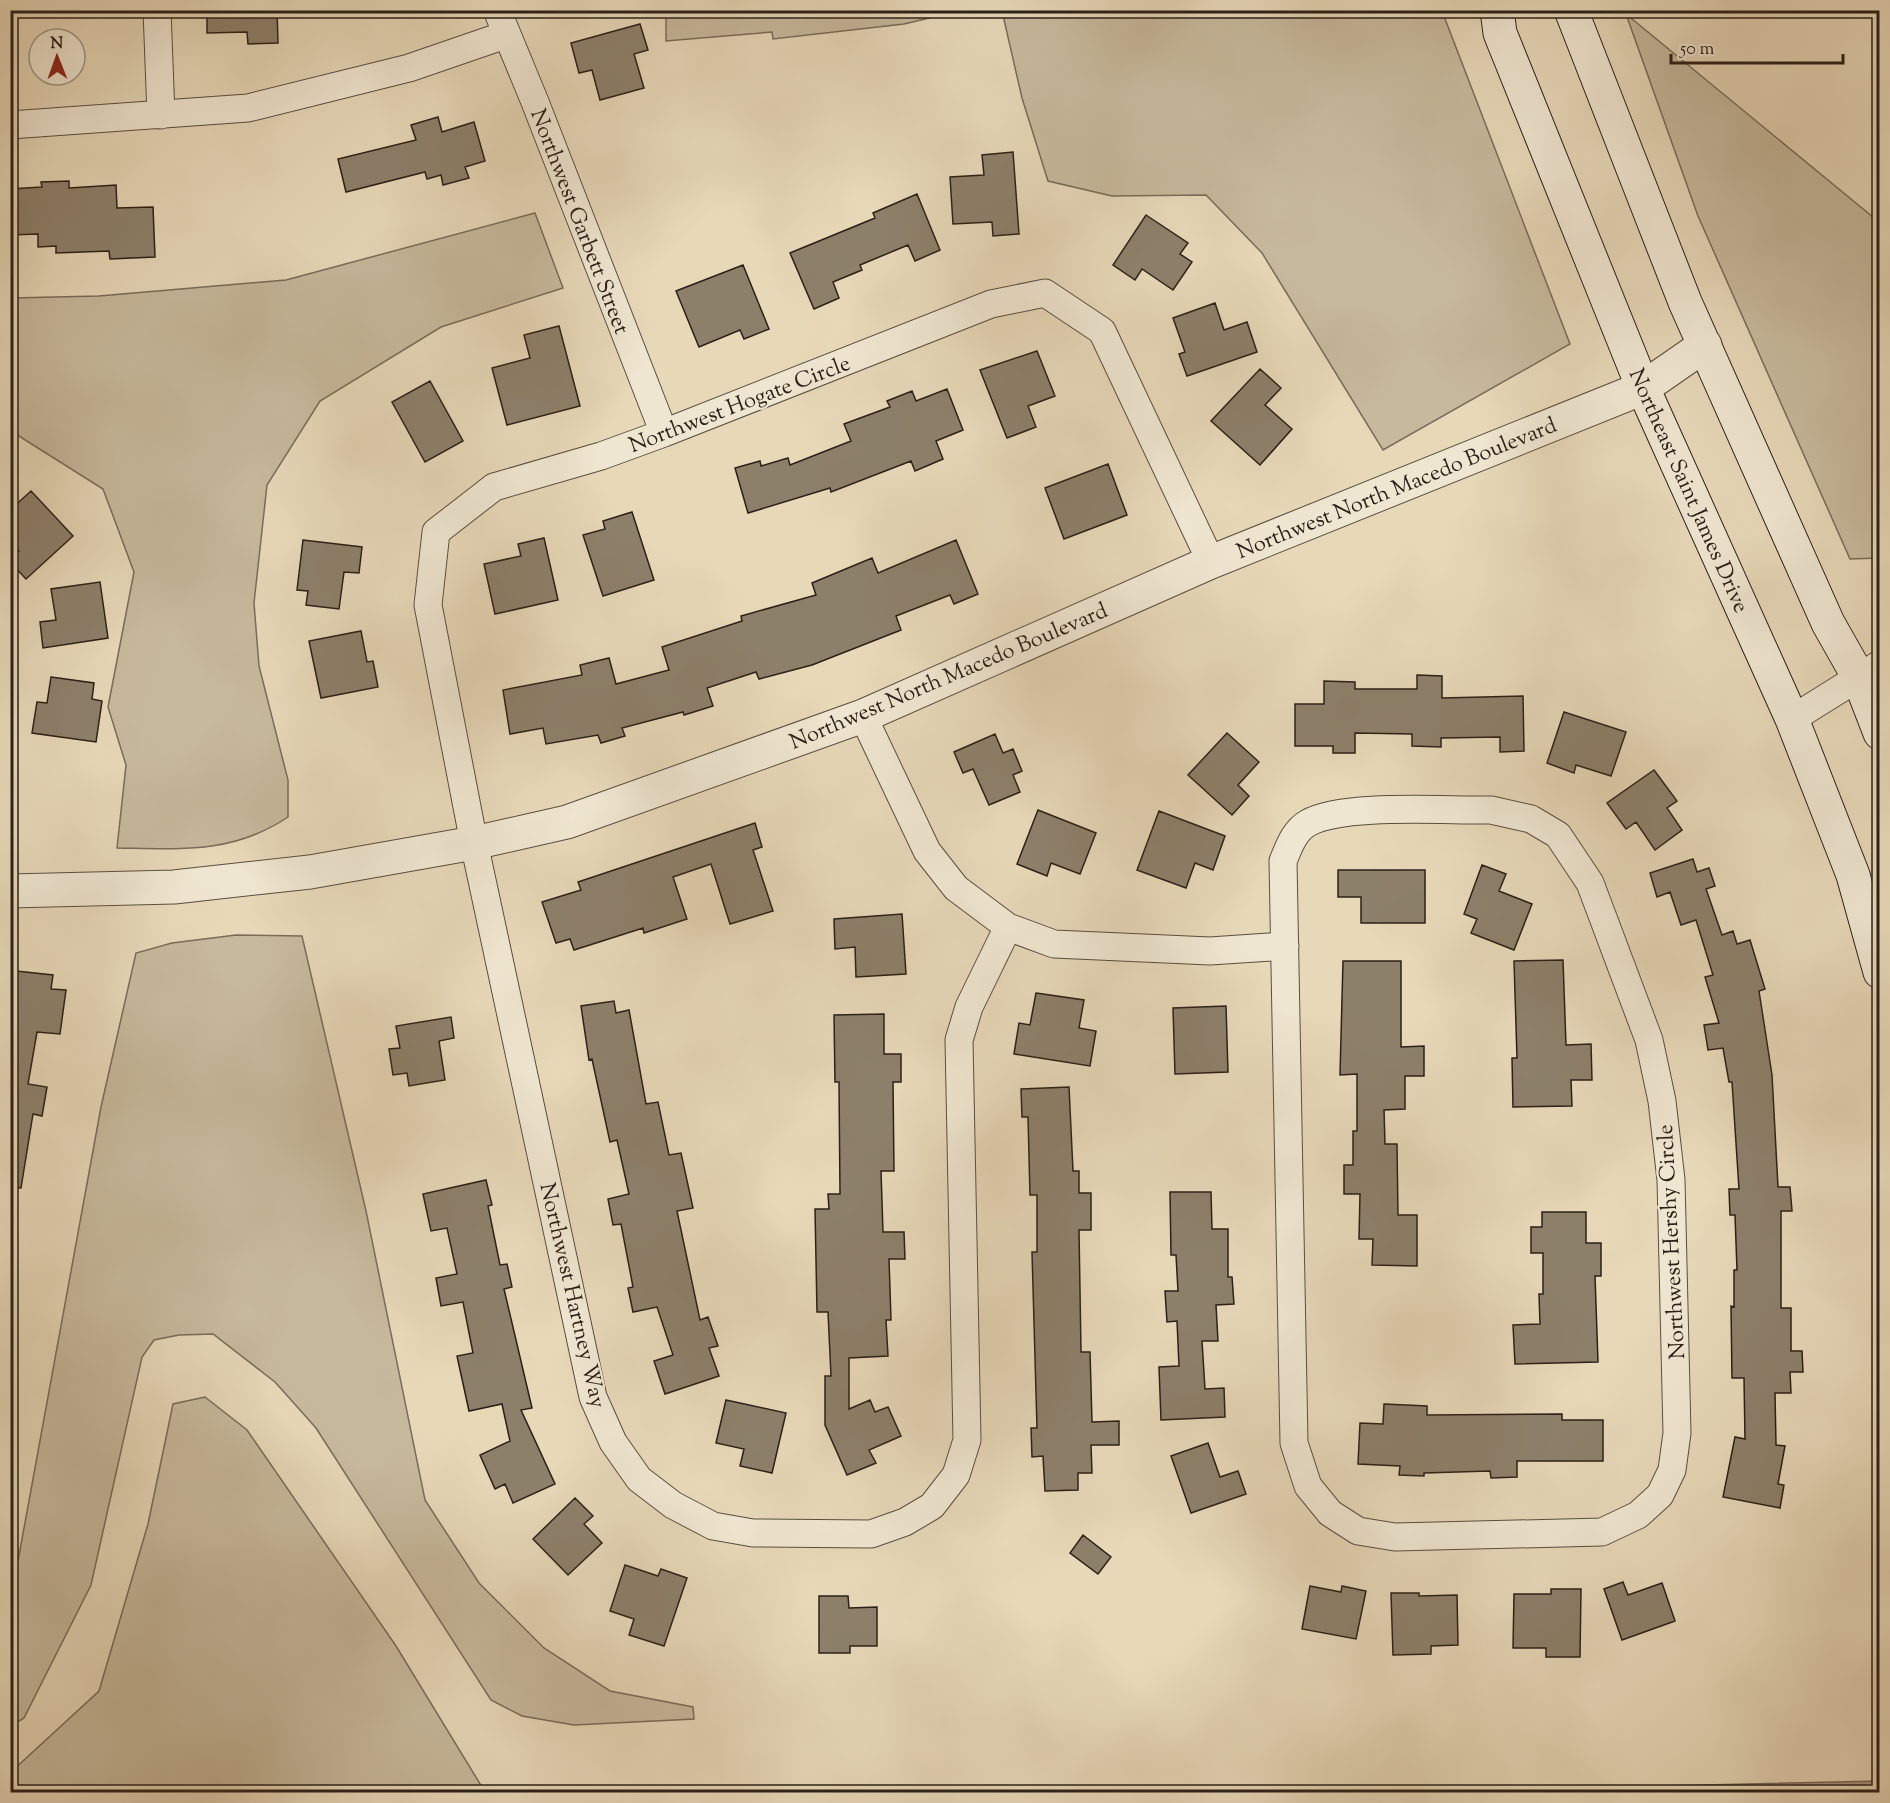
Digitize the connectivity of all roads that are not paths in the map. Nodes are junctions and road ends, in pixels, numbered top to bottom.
1 (157, 10) edge
2 (1497, 10) edge
3 (1571, 10) edge
4 (501, 23) edge
5 (161, 115) junction
6 (10, 124) edge
7 (1705, 345) junction
8 (1643, 387) junction
9 (664, 433) junction
10 (1211, 562) junction
11 (1869, 670) edge
12 (863, 716) junction
13 (1792, 718) junction
14 (1880, 733) edge
15 (474, 843) junction
16 (10, 891) edge
17 (1008, 927) junction
18 (1285, 946) junction
19 (1880, 972) edge

1 - 5 street
2 - 8 main road, Northeast Saint James Drive
3 - 7 main road
4 - 5 street
4 - 9 street, Northwest Garbett Street
5 - 6 street
7 - 8 main road, Northwest North Macedo Boulevard
7 - 11 main road
8 - 10 main road, Northwest North Macedo Boulevard
8 - 13 main road, Northeast Saint James Drive
9 - 10 street, Northwest Hogate Circle
9 - 15 street, Northwest Hogate Circle
10 - 12 main road, Northwest North Macedo Boulevard
11 - 13 street
11 - 14 main road
12 - 15 main road, Northwest North Macedo Boulevard
12 - 17 street
13 - 19 main road, Northeast Saint James Drive
15 - 16 main road, Northwest North Macedo Boulevard
15 - 17 street, Northwest Hartney Way
17 - 18 street
18 - 18 street, Northwest Hershy Circle

